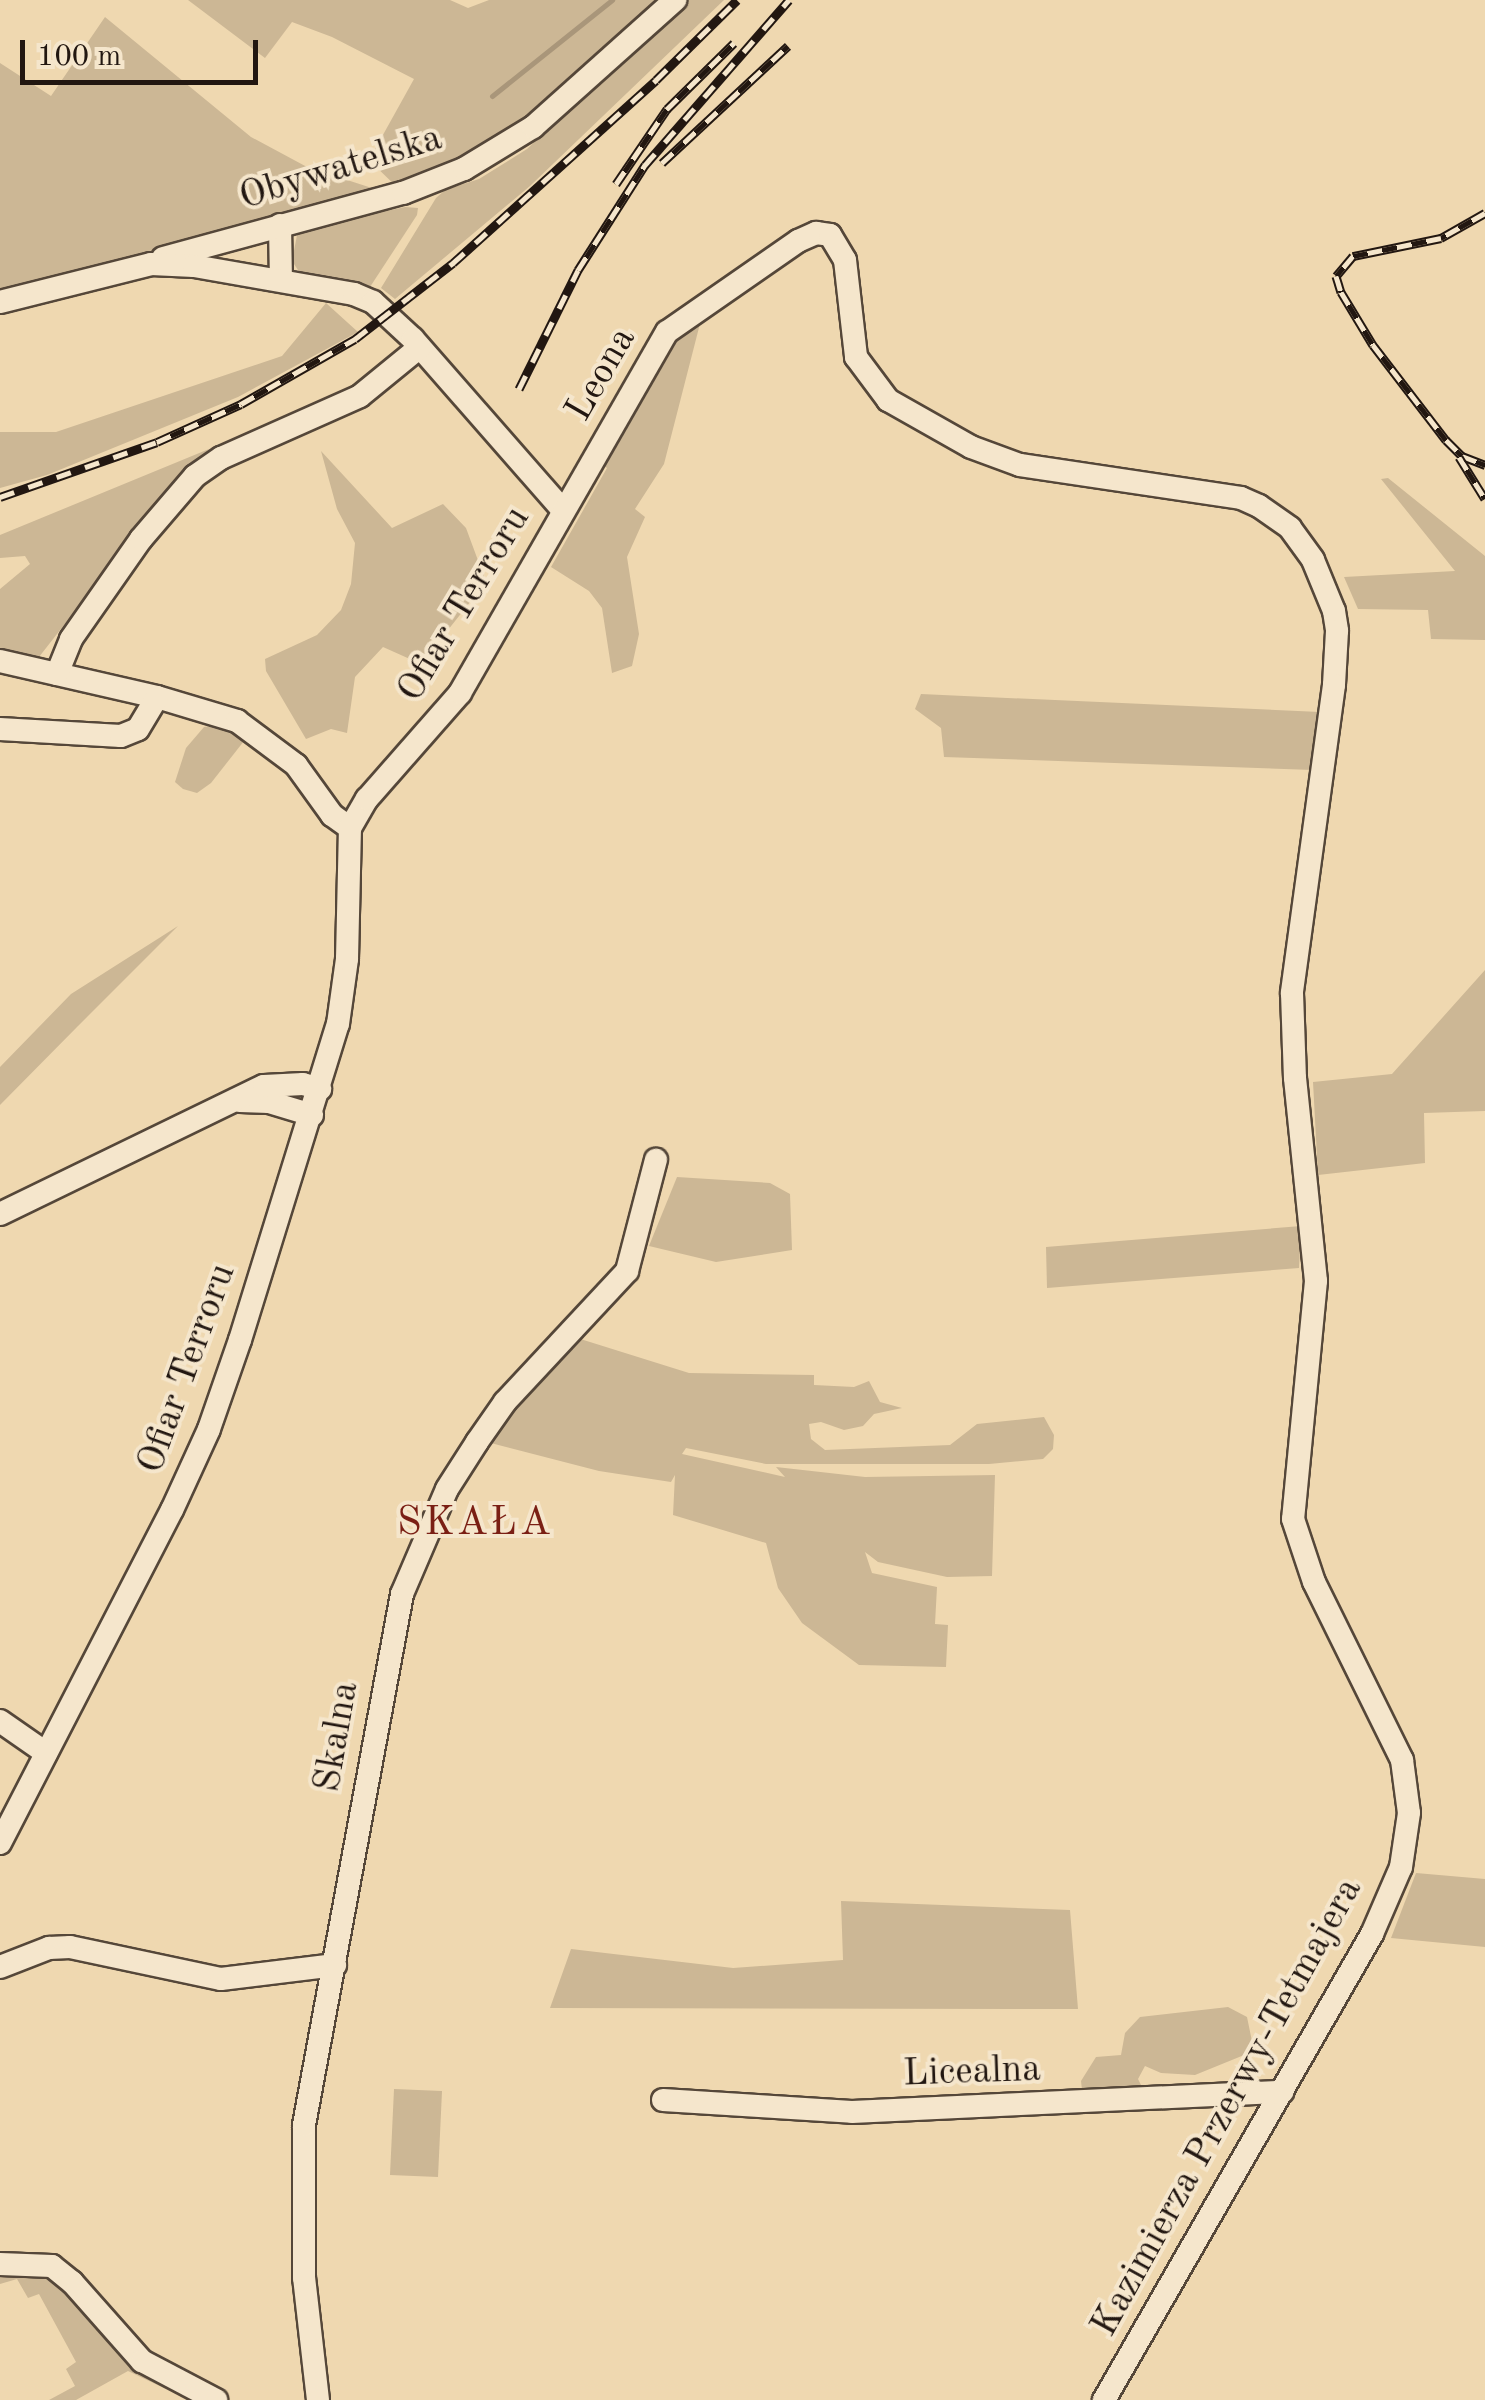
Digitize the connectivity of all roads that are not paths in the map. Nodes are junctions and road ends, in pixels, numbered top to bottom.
1 (674, 0) edge
2 (280, 225) junction
3 (823, 232) joint
4 (150, 264) junction
5 (281, 280) junction
6 (0, 302) edge
7 (420, 346) junction
8 (562, 509) junction
9 (0, 661) edge
10 (57, 674) junction
11 (157, 697) junction
12 (0, 730) edge
13 (350, 828) junction
14 (320, 1089) junction
15 (231, 1102) junction
16 (312, 1115) junction
17 (656, 1160) dead end
18 (0, 1214) edge
19 (0, 1721) edge
20 (46, 1753) junction
21 (0, 1843) edge
22 (335, 1966) junction
23 (0, 1967) edge
24 (1283, 2092) junction
25 (663, 2100) dead end
26 (0, 2264) edge
27 (216, 2400) edge
28 (318, 2400) edge
29 (1104, 2400) edge

1 - 2 street, Obywatelska
2 - 4 street, Obywatelska
2 - 5 street
3 - 8 street, Leona
3 - 24 street, Kazimierza Przerwy-Tetmajera
4 - 5 street, Obywatelska
4 - 6 street, Obywatelska
5 - 7 street, Obywatelska
7 - 8 street, Ofiar Terroru
7 - 10 street
8 - 13 street, Ofiar Terroru
9 - 10 street
10 - 11 street
11 - 12 street
11 - 13 street
13 - 14 street, Ofiar Terroru
14 - 15 street
14 - 16 street, Ofiar Terroru
15 - 16 street
15 - 18 street
16 - 20 street, Ofiar Terroru
17 - 22 street, Skalna
19 - 20 street
20 - 21 street, Ofiar Terroru
22 - 23 street
22 - 28 street, Skalna
24 - 25 street, Licealna
24 - 29 street, Kazimierza Przerwy-Tetmajera
26 - 27 street

